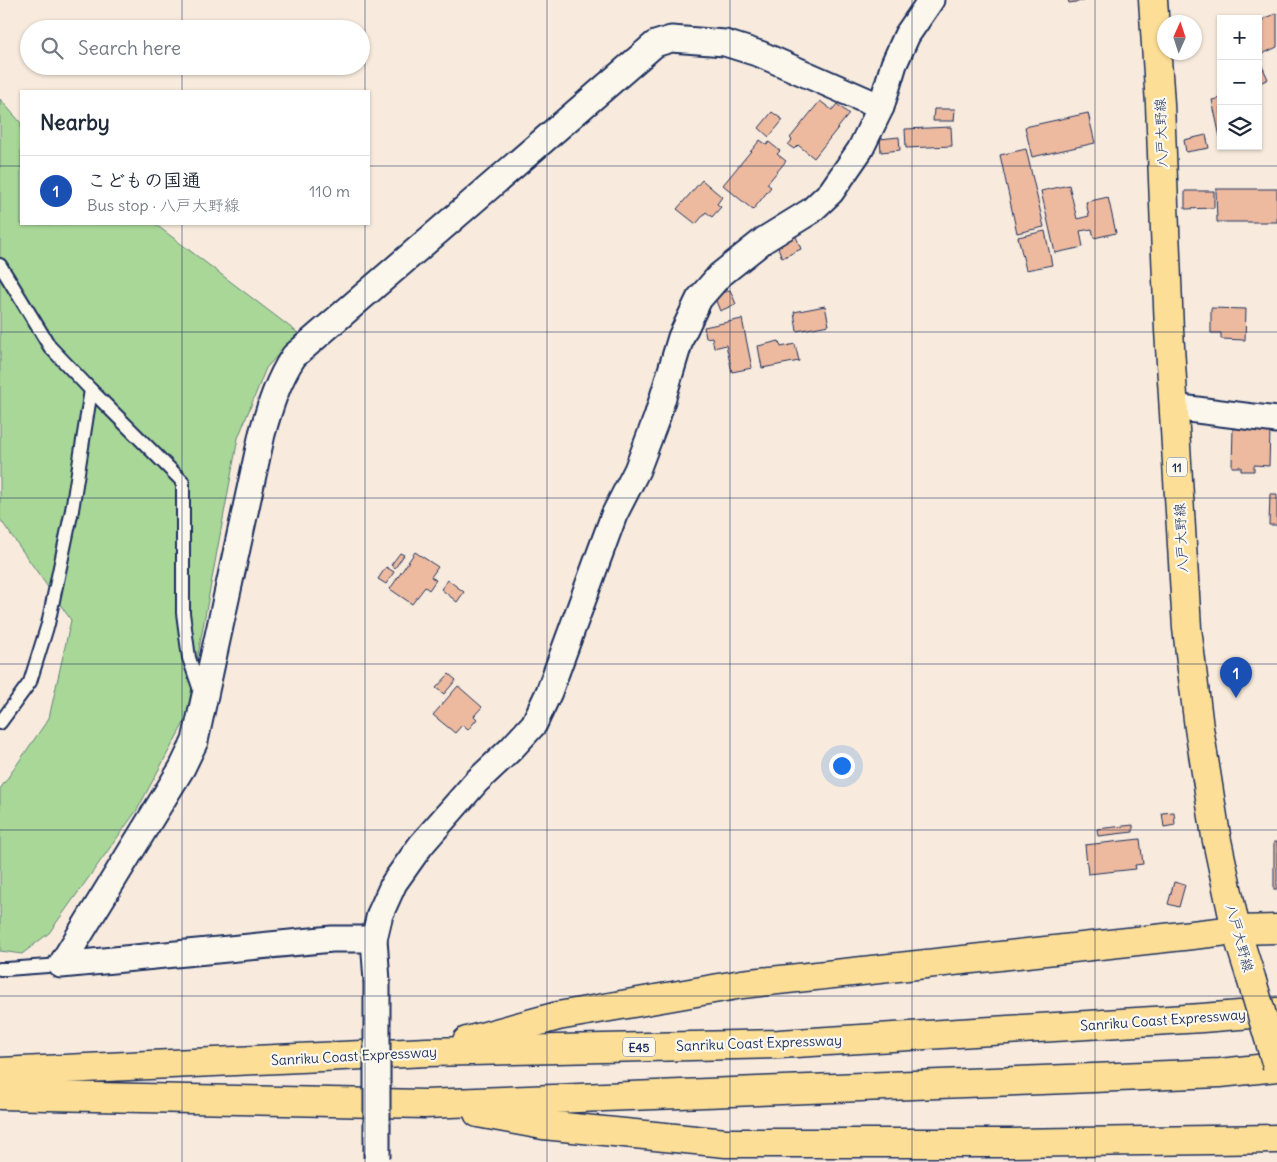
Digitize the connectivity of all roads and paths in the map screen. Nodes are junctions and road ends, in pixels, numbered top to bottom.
1 (931, 0) edge
2 (1153, 0) edge
3 (881, 107) junction
4 (0, 265) edge
5 (91, 390) junction
6 (1173, 407) junction
7 (1277, 420) edge
8 (204, 701) junction
9 (0, 723) edge
10 (1277, 929) edge
11 (1236, 930) junction
12 (374, 939) junction
13 (60, 965) junction
14 (0, 969) edge
15 (1277, 1012) edge
16 (427, 1052) junction
17 (1277, 1067) edge
18 (0, 1072) edge
19 (0, 1095) edge
20 (425, 1104) junction
21 (1277, 1139) edge
22 (377, 1160) edge

1 - 3 street
2 - 6 main road, 八戸大野線 / 11
3 - 8 street
3 - 12 street
4 - 5 lane
5 - 8 lane
5 - 9 lane
6 - 7 street
6 - 11 main road, 八戸大野線 / 11
8 - 13 street
10 - 11 main road
11 - 16 main road
11 - 17 main road, 八戸大野線 / 11, bridge
12 - 13 street
12 - 22 street, bridge
13 - 14 lane
15 - 16 main road, Sanriku Coast Expressway / E45
16 - 18 main road, Sanriku Coast Expressway / E45
17 - 20 main road
19 - 20 main road
20 - 21 main road

